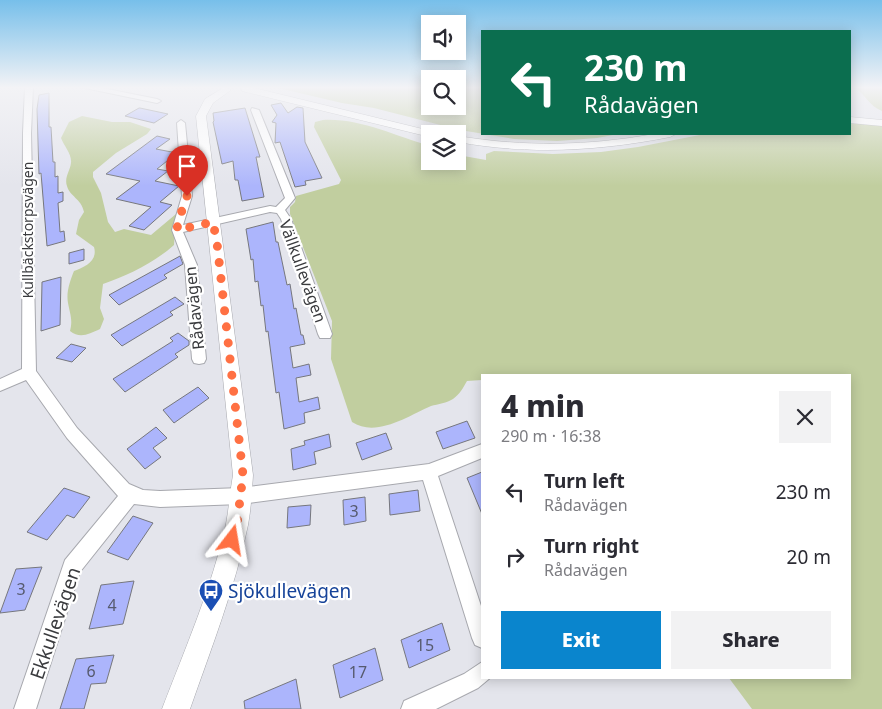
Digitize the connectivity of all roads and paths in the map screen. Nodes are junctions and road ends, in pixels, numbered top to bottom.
1 (28, 120) edge
2 (201, 120) edge
3 (259, 120) edge
4 (375, 120) edge
5 (851, 120) edge
6 (181, 123) dead end
7 (882, 123) edge
8 (421, 132) edge
9 (665, 135) edge
10 (466, 141) edge
11 (279, 210) junction
12 (213, 222) junction
13 (177, 230) junction
14 (325, 334) dead end
15 (199, 359) dead end
16 (29, 372) junction
17 (0, 385) edge
18 (481, 451) edge
19 (429, 472) junction
20 (131, 495) junction
21 (241, 496) junction
22 (481, 635) edge
23 (481, 673) edge
24 (25, 709) edge
25 (176, 709) edge
26 (412, 709) edge

1 - 16 street, Kullbäckstorpsvägen
2 - 12 street, Rådavägen
3 - 11 street, Vällkullevägen
4 - 8 street
5 - 7 street
6 - 13 street
9 - 10 street
11 - 12 street, Vällkullevägen
11 - 14 street, Vällkullevägen
12 - 13 street
12 - 21 street, Rådavägen
13 - 15 street, Rådavägen
16 - 17 street
16 - 20 street, Kullbäckstorpsvägen
18 - 19 street
19 - 21 street
19 - 22 street
20 - 21 street
20 - 24 street, Ekkullevägen
21 - 25 street, Rådavägen
23 - 26 street

